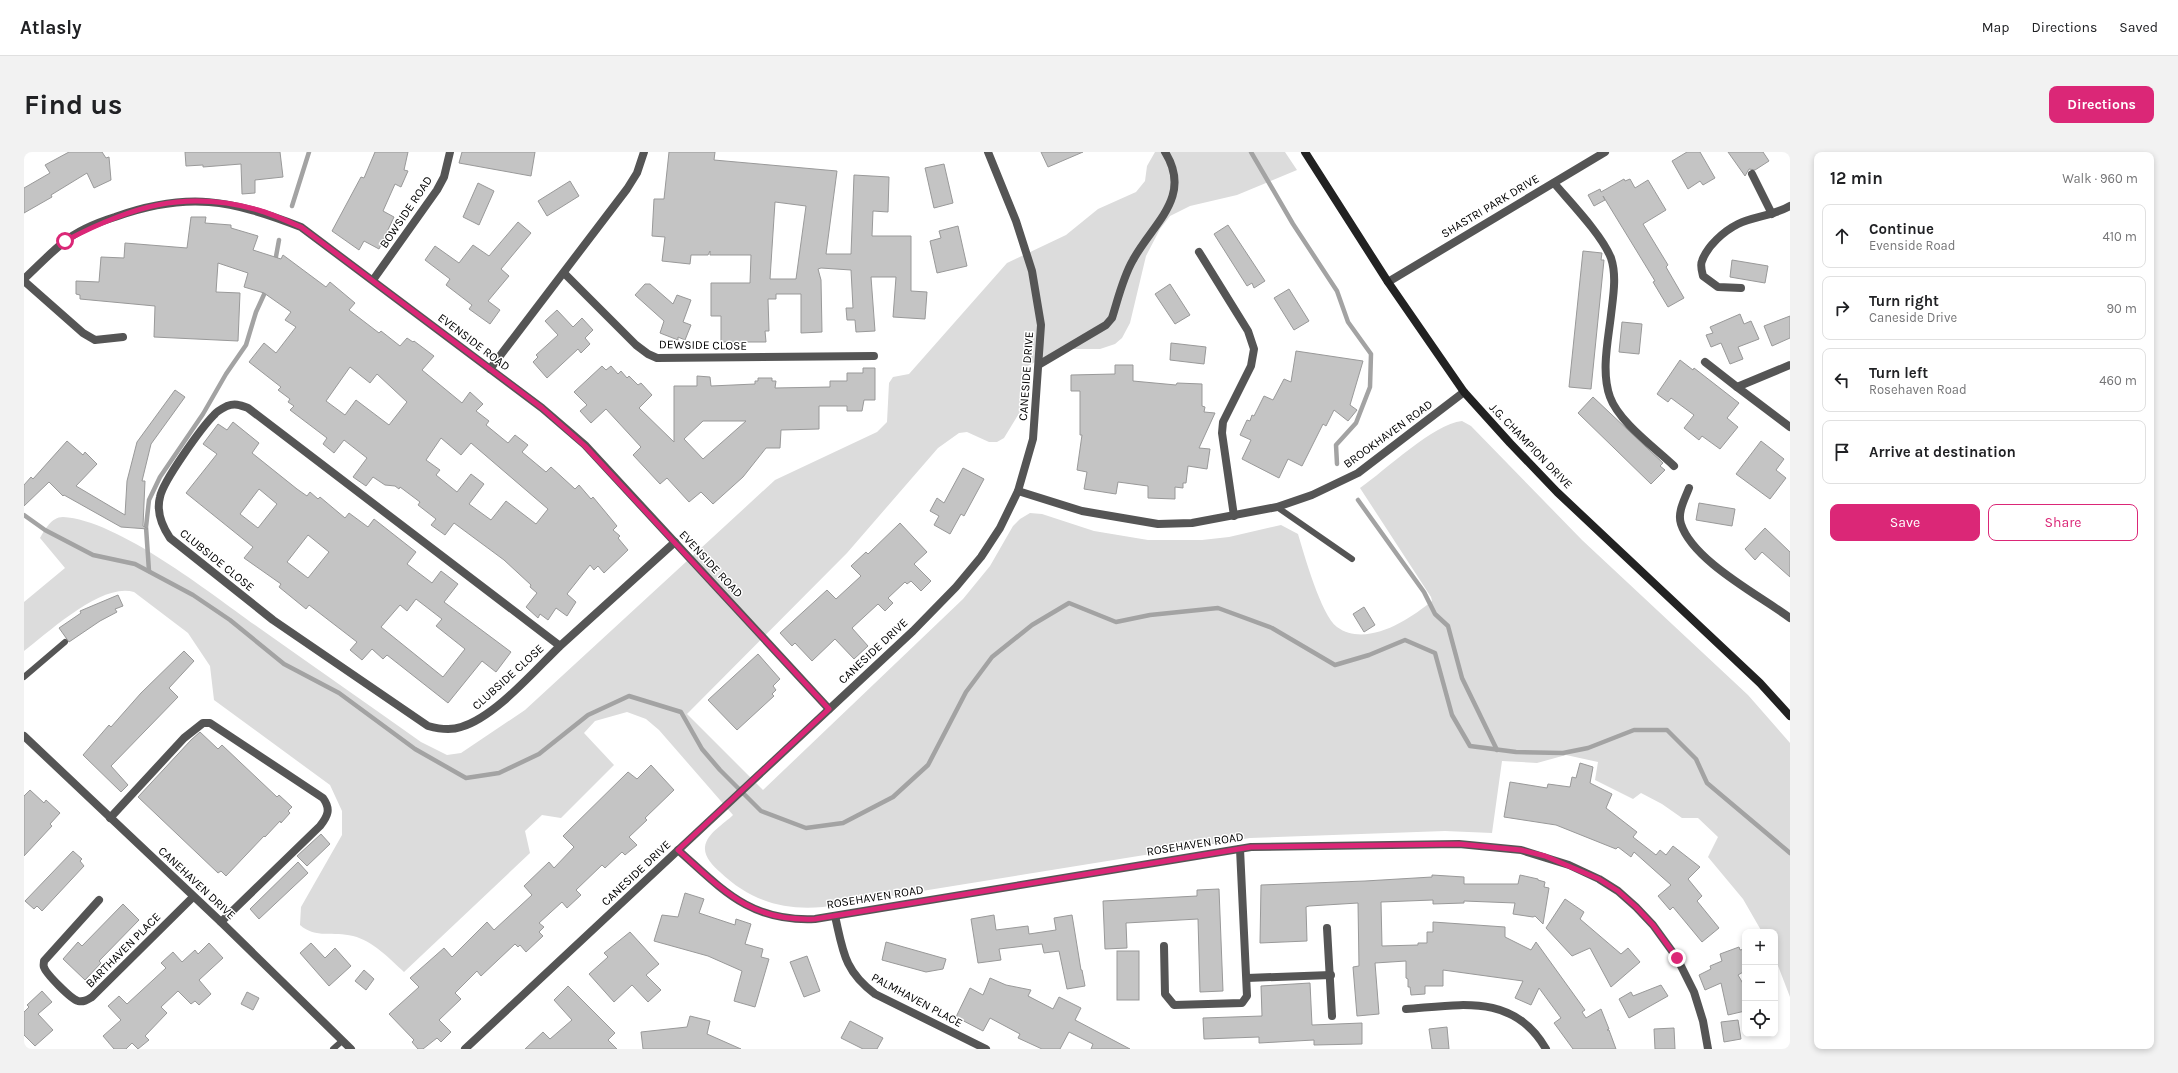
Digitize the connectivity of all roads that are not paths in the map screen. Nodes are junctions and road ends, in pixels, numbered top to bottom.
1 (450, 152) edge
2 (644, 152) edge
3 (988, 152) edge
4 (1165, 152) edge
5 (1305, 152) edge
6 (1605, 152) edge
7 (1752, 174) dead end
8 (1554, 183) junction
9 (1790, 206) edge
10 (1772, 214) junction
11 (1199, 252) dead end
12 (564, 273) junction
13 (24, 280) edge
14 (373, 280) junction
15 (1388, 282) junction
16 (1741, 288) dead end
17 (123, 337) dead end
18 (874, 356) dead end
19 (1705, 362) dead end
20 (1040, 364) junction
21 (1790, 365) edge
22 (490, 369) junction
23 (1737, 387) junction
24 (1464, 392) junction
25 (1790, 427) edge
26 (1674, 466) dead end
27 (1689, 488) dead end
28 (1018, 491) junction
29 (1277, 507) junction
30 (1234, 516) junction
31 (674, 542) junction
32 (1352, 559) dead end
33 (1790, 618) edge
34 (65, 642) dead end
35 (560, 646) junction
36 (24, 677) edge
37 (829, 709) junction
38 (1790, 716) edge
39 (26, 741) edge
40 (110, 818) junction
41 (1240, 849) junction
42 (678, 850) junction
43 (193, 896) junction
44 (99, 900) dead end
45 (835, 916) junction
46 (221, 922) junction
47 (1327, 928) dead end
48 (1164, 946) dead end
49 (1331, 975) junction
50 (1247, 978) junction
51 (1406, 1009) dead end
52 (1332, 1016) dead end
53 (342, 1041) junction
54 (333, 1049) edge
55 (351, 1049) edge
56 (465, 1049) edge
57 (986, 1049) edge
58 (1546, 1049) edge
59 (1708, 1049) edge

1 - 14 street, BOWSIDE ROAD
2 - 12 street
3 - 20 street, CANESIDE DRIVE
4 - 20 street
5 - 15 main road, J.G. CHAMPION DRIVE
6 - 8 street, SHASTRI PARK DRIVE
7 - 10 street
8 - 15 street, SHASTRI PARK DRIVE
8 - 26 street
9 - 10 street
10 - 16 street
11 - 30 street
12 - 18 street, DEWSIDE CLOSE
12 - 22 street
13 - 14 street, EVENSIDE ROAD
13 - 17 street
14 - 22 street, EVENSIDE ROAD
15 - 24 main road, J.G. CHAMPION DRIVE
19 - 23 street
20 - 28 street, CANESIDE DRIVE
21 - 23 street
22 - 31 street, EVENSIDE ROAD
23 - 25 street
24 - 29 street, BROOKHAVEN ROAD
24 - 38 main road, J.G. CHAMPION DRIVE
27 - 33 street
28 - 30 street, BROOKHAVEN ROAD
28 - 37 street, CANESIDE DRIVE
29 - 30 street, BROOKHAVEN ROAD
29 - 32 lane
31 - 35 street, CLUBSIDE CLOSE
31 - 37 street, EVENSIDE ROAD
34 - 36 lane
35 - 35 street, CLUBSIDE CLOSE
37 - 42 street, CANESIDE DRIVE
39 - 40 street, CANEHAVEN DRIVE
40 - 43 street, CANEHAVEN DRIVE
40 - 46 street
41 - 45 street, ROSEHAVEN ROAD
41 - 50 street
41 - 59 street, ROSEHAVEN ROAD
42 - 45 street, ROSEHAVEN ROAD
42 - 56 street, CANESIDE DRIVE
43 - 44 street, BARTHAVEN PLACE
43 - 46 street, CANEHAVEN DRIVE
45 - 57 street, PALMHAVEN PLACE
46 - 53 street, CANEHAVEN DRIVE
47 - 49 street
48 - 50 street
49 - 50 street
49 - 52 street
51 - 58 street
53 - 54 lane
53 - 55 street, CANEHAVEN DRIVE

